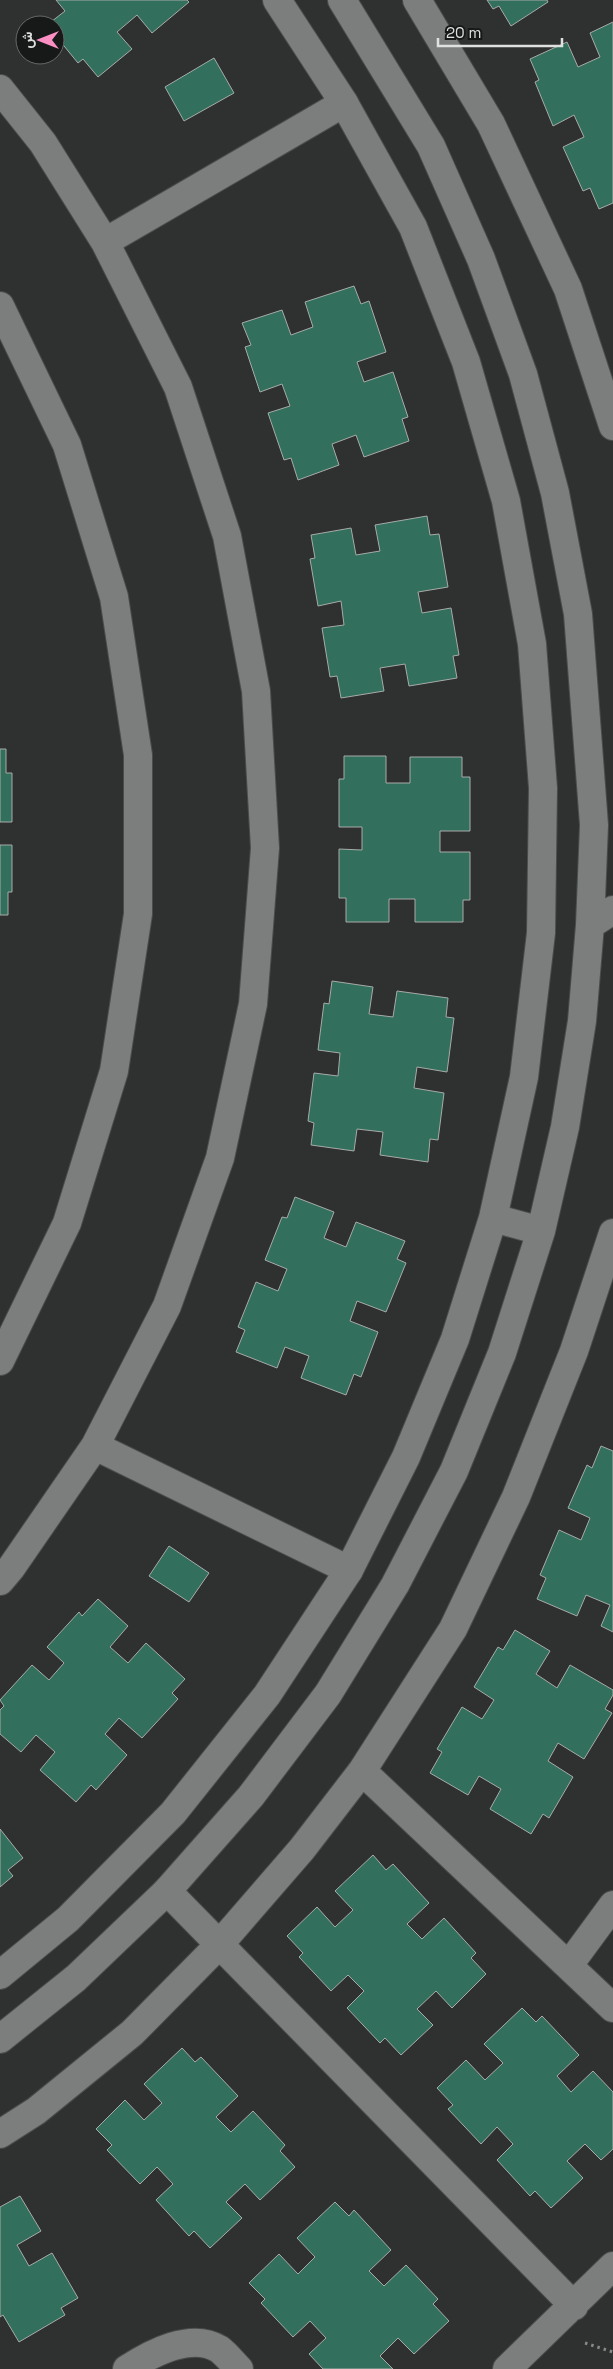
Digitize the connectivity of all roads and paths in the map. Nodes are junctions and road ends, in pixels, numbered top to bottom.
1 (277, 0) edge
2 (342, 0) edge
3 (417, 0) edge
4 (0, 89) edge
5 (344, 103) junction
6 (105, 242) junction
7 (0, 306) edge
8 (613, 426) edge
9 (589, 748) junction
10 (613, 765) edge
11 (613, 910) edge
12 (590, 925) junction
13 (493, 1218) junction
14 (541, 1231) junction
15 (613, 1232) edge
16 (0, 1361) edge
17 (95, 1446) junction
18 (348, 1570) junction
19 (0, 1581) edge
20 (362, 1772) junction
21 (167, 1891) junction
22 (613, 1905) edge
23 (218, 1946) junction
24 (569, 1965) junction
25 (0, 1975) edge
26 (613, 2008) edge
27 (0, 2039) edge
28 (0, 2134) edge
29 (613, 2266) edge
30 (574, 2306) junction
31 (127, 2369) edge
32 (239, 2369) edge
33 (507, 2369) edge

1 - 5 street
2 - 9 street
3 - 8 street
4 - 6 street
5 - 6 street
5 - 13 street
6 - 17 street
7 - 16 street
9 - 10 street
9 - 12 street
11 - 12 street
12 - 14 street
13 - 14 street
13 - 18 street
14 - 21 street
15 - 20 street
17 - 18 street
17 - 19 street
18 - 25 street
20 - 23 street
20 - 24 street
21 - 23 street
21 - 27 street
22 - 24 street
23 - 28 street
23 - 30 street
24 - 26 street
29 - 30 street
30 - 33 street
31 - 32 street

